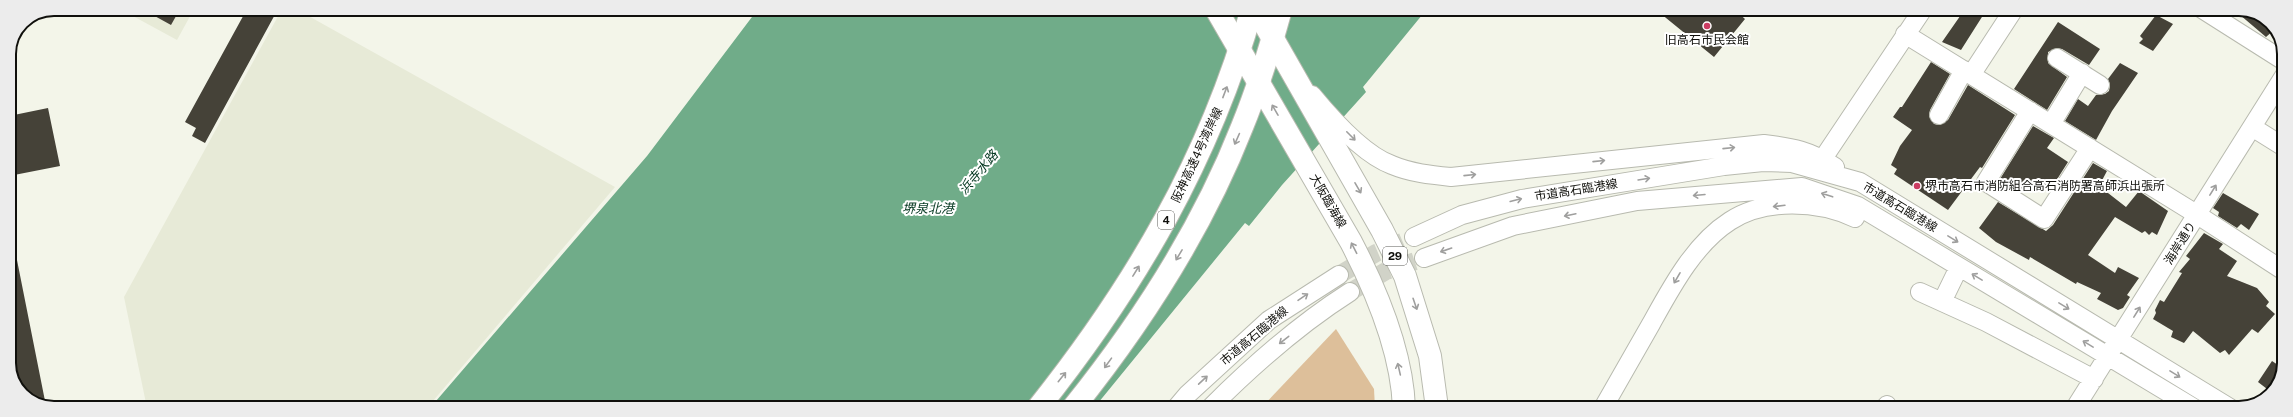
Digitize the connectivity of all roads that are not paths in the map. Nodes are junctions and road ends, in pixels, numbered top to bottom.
1 (1220, 16) edge
2 (1250, 16) edge
3 (1260, 16) edge
4 (1280, 16) edge
5 (1918, 16) edge
6 (2009, 16) edge
7 (2213, 16) edge
8 (1905, 34) junction
9 (2277, 57) edge
10 (2056, 58) dead end
11 (1968, 72) junction
12 (2082, 73) junction
13 (2100, 85) dead end
14 (2277, 87) edge
15 (2030, 111) junction
16 (1321, 113) junction
17 (1939, 115) dead end
18 (2051, 124) junction
19 (2252, 127) junction
20 (2277, 143) edge
21 (2090, 148) junction
22 (1819, 164) junction
23 (1802, 187) junction
24 (2198, 215) junction
25 (1414, 237) tunnel mouth
26 (1424, 258) tunnel mouth
27 (2277, 266) edge
28 (1959, 267) junction
29 (1339, 275) tunnel mouth
30 (1350, 292) tunnel mouth
31 (1920, 292) dead end
32 (1942, 302) junction
33 (2120, 339) junction
34 (2108, 356) junction
35 (2094, 379) junction
36 (1044, 401) edge
37 (1078, 401) edge
38 (1182, 401) edge
39 (1217, 401) edge
40 (1404, 401) edge
41 (1435, 401) edge
42 (1607, 401) edge
43 (2080, 401) edge
44 (2182, 401) edge
45 (2219, 401) edge

40 -> 1 main road, 大阪臨海線 / 29
36 -> 2 main road, 阪神高速4号湾岸線 / 4
3 - 16 main road, 29
4 -> 37 main road, 4
5 - 8 street
6 - 11 street
7 - 9 street
8 - 11 street
8 - 22 street
10 - 12 street
11 - 15 street
11 - 17 street
12 - 13 street
12 - 18 street
14 - 19 street, 海岸通り
15 - 18 street
15 - 21 street
16 -> 22 street
16 -> 41 main road, 29
18 - 21 street
19 - 20 street
24 -> 19 street, 海岸通り
21 - 24 street
22 - 23 street
25 -> 22 street, 市道高石臨港線
22 -> 33 street, 市道高石臨港線
23 -> 26 street, 市道高石臨港線
28 -> 23 street, 市道高石臨港線
24 - 27 street
33 -> 24 street, 海岸通り
28 - 32 street
34 -> 28 street, 市道高石臨港線
28 -> 42 street
38 -> 29 street, 市道高石臨港線
30 -> 39 street, 市道高石臨港線
31 - 32 street
32 - 35 street
33 - 34 street, 海岸通り
33 -> 45 street, 市道高石臨港線
34 - 35 street, 海岸通り
34 - 44 street, 市道高石臨港線
35 - 43 street, 海岸通り

